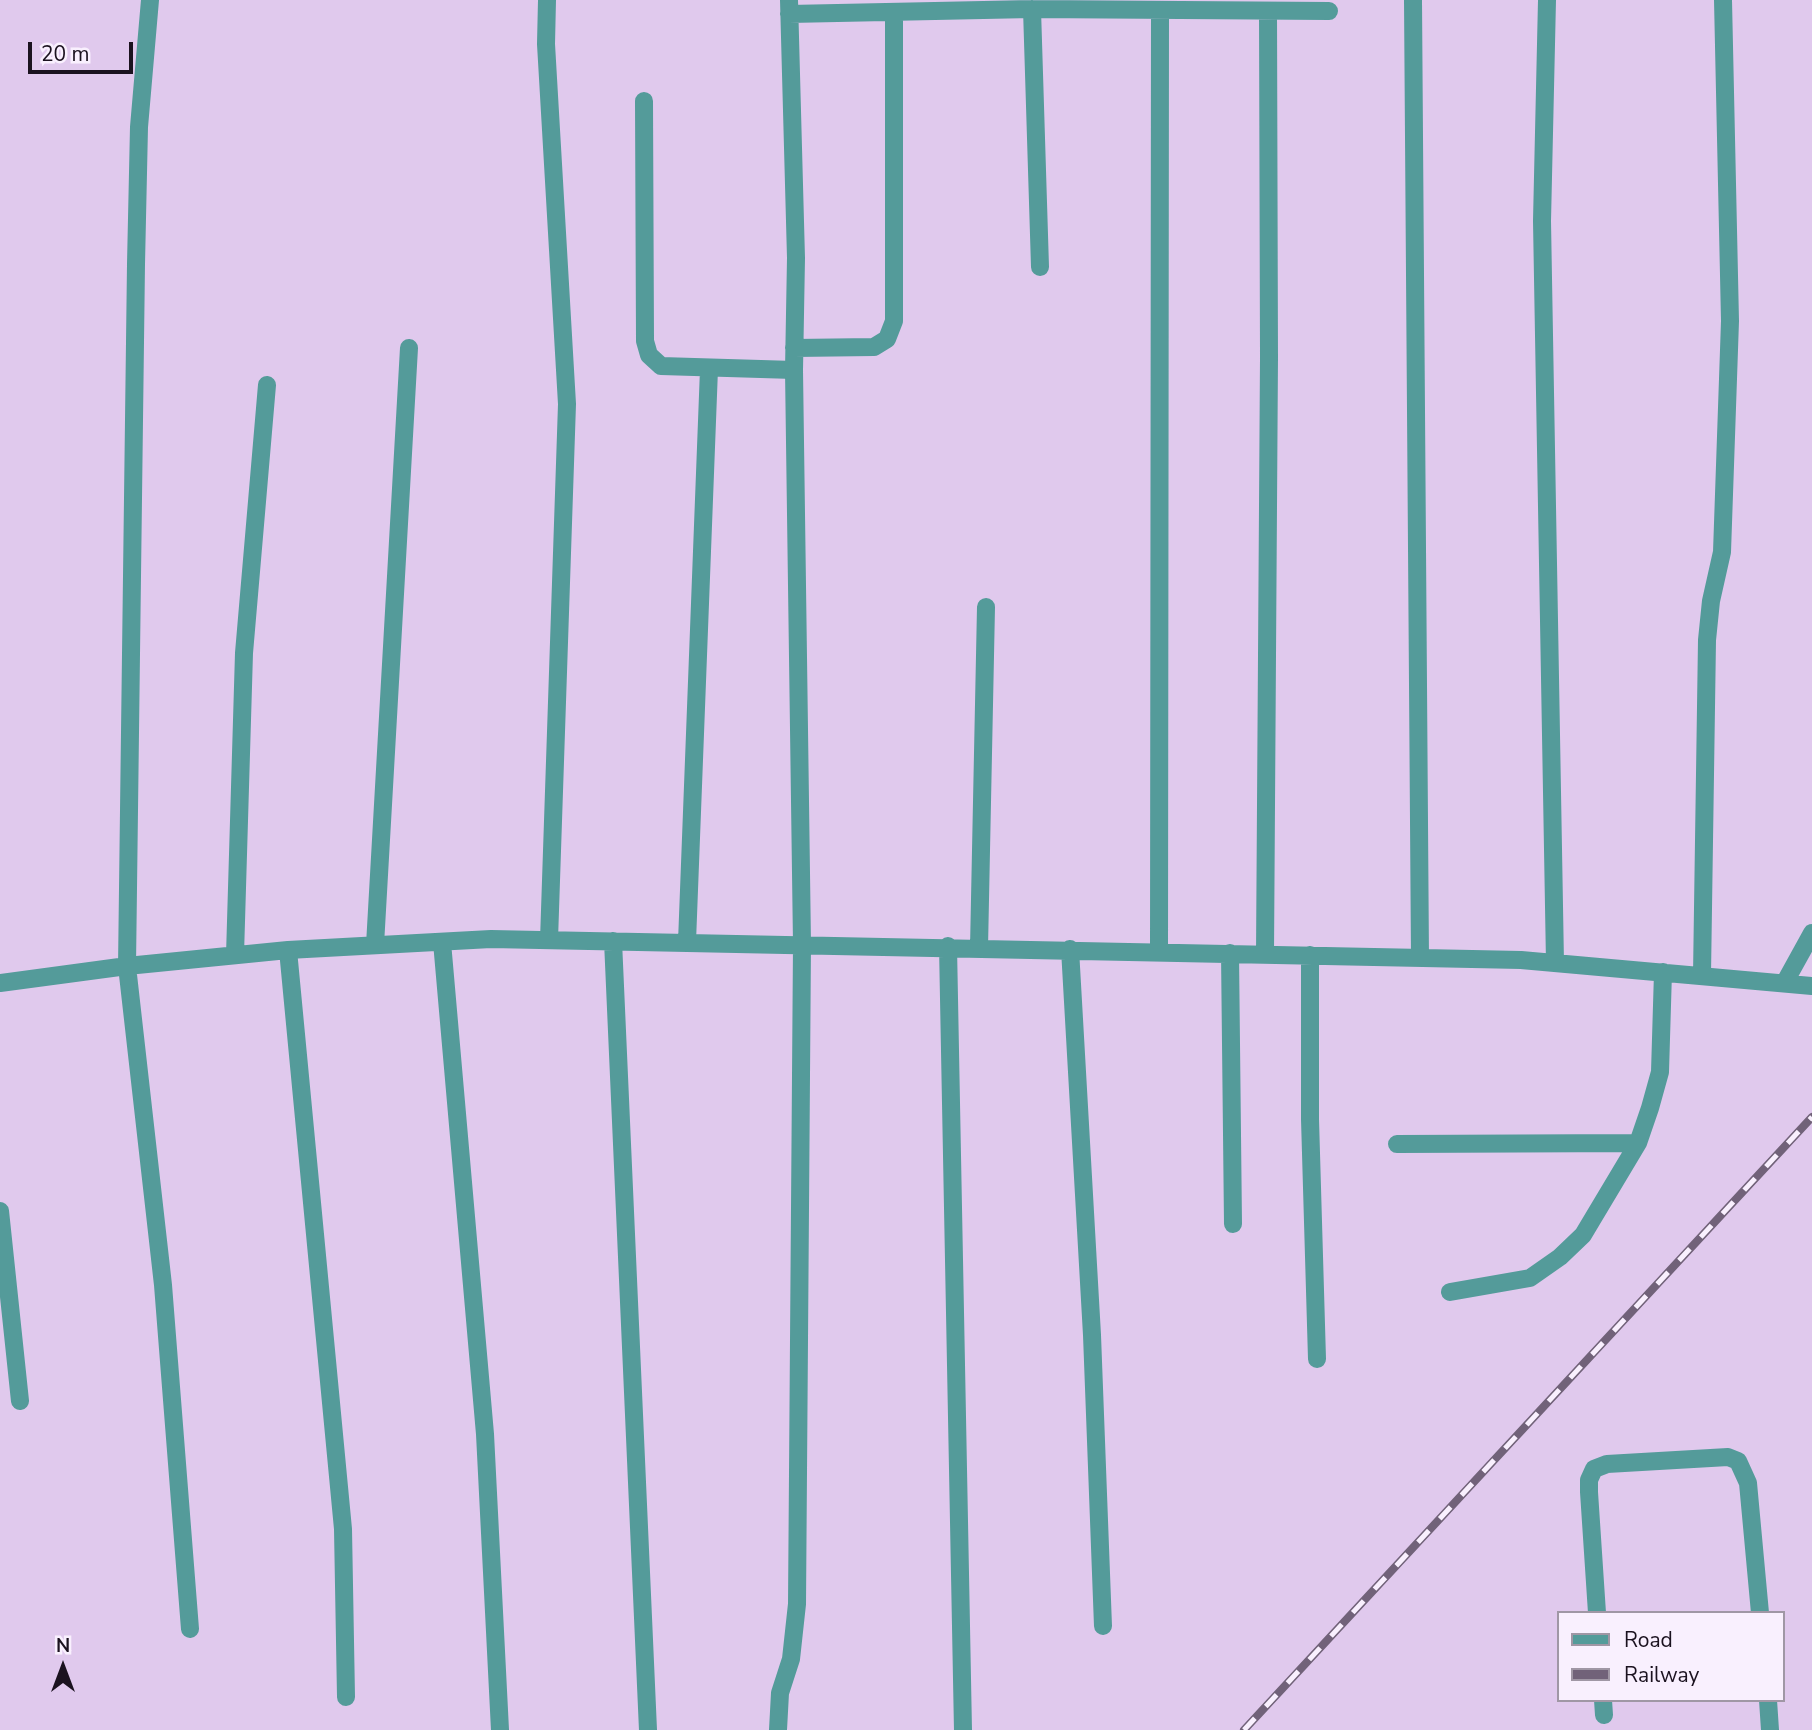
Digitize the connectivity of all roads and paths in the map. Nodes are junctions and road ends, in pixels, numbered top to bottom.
1 (150, 0) edge
2 (547, 0) edge
3 (1413, 0) edge
4 (1548, 0) edge
5 (1723, 0) edge
6 (789, 7) edge
7 (1032, 9) junction
8 (1160, 10) junction
9 (1268, 11) junction
10 (1329, 11) dead end
11 (894, 12) junction
12 (644, 101) dead end
13 (1040, 267) dead end
14 (409, 348) dead end
15 (794, 348) junction
16 (709, 369) junction
17 (794, 370) junction
18 (267, 385) dead end
19 (986, 607) dead end
20 (1812, 933) edge
21 (549, 940) junction
22 (613, 941) junction
23 (442, 942) junction
24 (687, 942) junction
25 (802, 944) junction
26 (374, 945) junction
27 (948, 946) junction
28 (979, 948) junction
29 (1070, 949) junction
30 (288, 950) junction
31 (1159, 952) junction
32 (1230, 953) junction
33 (1265, 954) junction
34 (235, 955) junction
35 (1310, 955) junction
36 (1420, 957) junction
37 (1555, 963) junction
38 (127, 965) junction
39 (1663, 972) junction
40 (1702, 975) junction
41 (1785, 982) junction
42 (0, 983) edge
43 (1812, 986) edge
44 (1638, 1143) junction
45 (1397, 1144) dead end
46 (0, 1211) edge
47 (1233, 1224) dead end
48 (1450, 1292) dead end
49 (1317, 1359) dead end
50 (20, 1401) dead end
51 (1597, 1611) edge
52 (1760, 1611) edge
53 (1103, 1626) dead end
54 (190, 1629) dead end
55 (346, 1697) dead end
56 (1768, 1702) edge
57 (500, 1730) edge
58 (648, 1730) edge
59 (778, 1730) edge
60 (963, 1730) edge
61 (1770, 1730) edge

1 - 38 street
2 - 21 street
3 - 36 street
4 - 37 street
5 - 40 street
6 - 11 street
6 - 15 street
7 - 8 street
7 - 11 street
7 - 13 street
8 - 9 street
8 - 31 street
9 - 10 street
9 - 33 street
11 - 15 street
12 - 16 street
14 - 26 street
15 - 17 street
16 - 17 street
16 - 24 street
17 - 25 street
18 - 34 street
19 - 28 street
20 - 41 street
21 - 22 street
21 - 23 street
22 - 24 street
22 - 58 street
23 - 26 street
23 - 57 street
24 - 25 street
25 - 27 street
25 - 59 street
26 - 30 street
27 - 28 street
27 - 60 street
28 - 29 street
29 - 31 street
29 - 53 street
30 - 34 street
30 - 55 street
31 - 32 street
32 - 33 street
32 - 47 street
33 - 35 street
34 - 38 street
35 - 36 street
35 - 49 street
36 - 37 street
37 - 39 street
38 - 42 street
38 - 54 street
39 - 40 street
39 - 44 street
40 - 41 street
41 - 43 street
44 - 45 street
44 - 48 street
46 - 50 street
51 - 52 street
56 - 61 street

